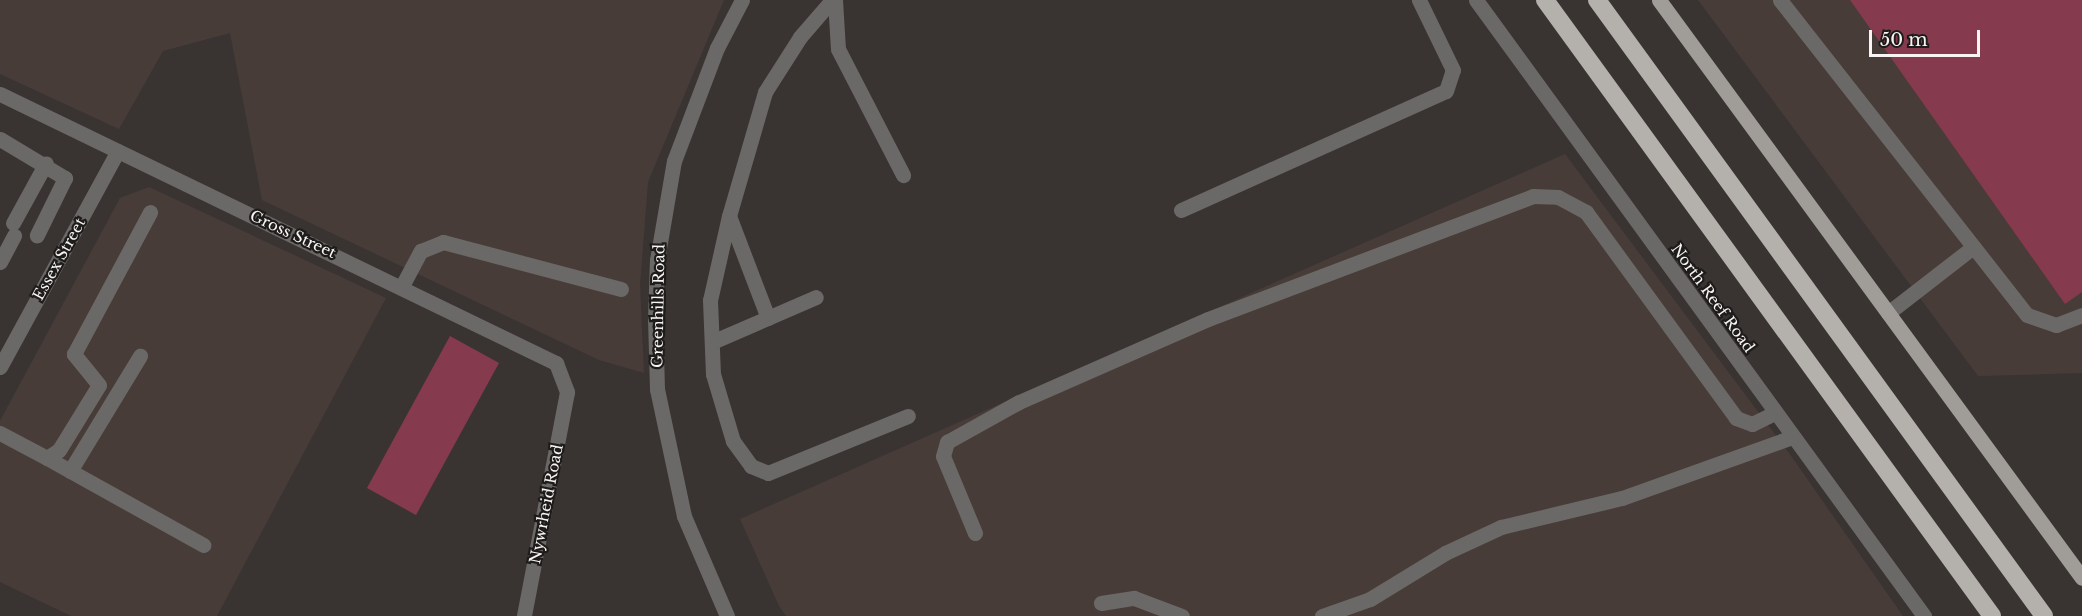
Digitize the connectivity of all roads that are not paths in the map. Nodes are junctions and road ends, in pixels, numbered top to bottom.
1 (742, 0) edge
2 (833, 0) edge
3 (1419, 0) edge
4 (1476, 0) edge
5 (1545, 0) edge
6 (1597, 0) edge
7 (1659, 0) edge
8 (1780, 0) edge
9 (0, 94) edge
10 (0, 140) edge
11 (118, 151) junction
12 (46, 163) junction
13 (903, 175) dead end
14 (1180, 210) dead end
15 (150, 212) dead end
16 (729, 216) junction
17 (37, 235) dead end
18 (1973, 247) junction
19 (0, 262) edge
20 (402, 286) junction
21 (621, 289) dead end
22 (816, 297) dead end
23 (1888, 313) junction
24 (2082, 315) edge
25 (768, 318) junction
26 (712, 342) junction
27 (140, 356) dead end
28 (0, 367) edge
29 (567, 392) joint
30 (1775, 413) junction
31 (908, 416) dead end
32 (0, 433) edge
33 (1792, 437) junction
34 (47, 458) junction
35 (70, 471) junction
36 (975, 533) dead end
37 (203, 545) dead end
38 (2082, 578) edge
39 (1101, 603) dead end
40 (524, 616) edge
41 (727, 616) edge
42 (1182, 616) edge
43 (1322, 616) edge
44 (1924, 616) edge
45 (1992, 616) edge
46 (2044, 616) edge

1 - 41 street, Greenhills Road
2 - 13 street
2 - 16 street
3 - 14 street
4 - 30 street, North Reef Road
5 - 45 highway
6 - 46 highway
7 - 23 main road
8 - 18 street
9 - 11 street, Gross Street
10 - 12 street
11 - 20 street, Gross Street
11 - 28 street, Essex Street
12 - 17 street
12 - 19 street
15 - 34 street
16 - 25 street
16 - 26 street
18 - 23 street
18 - 24 street
20 - 21 street
20 - 29 street, Gross Street
22 - 25 street
23 - 38 main road
25 - 26 street
26 - 31 street
27 - 35 street
29 - 40 street, Nywrheid Road
30 - 33 street, North Reef Road
30 - 36 street
32 - 34 street
33 - 43 street
33 - 44 street, North Reef Road
34 - 35 street
35 - 37 street
39 - 42 street

